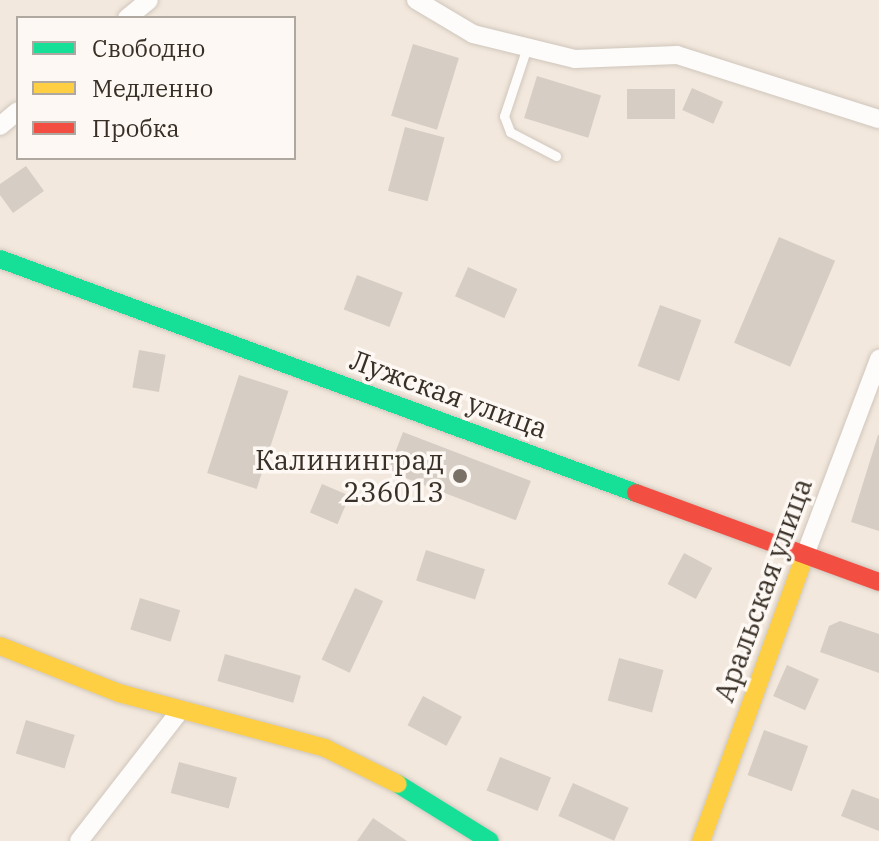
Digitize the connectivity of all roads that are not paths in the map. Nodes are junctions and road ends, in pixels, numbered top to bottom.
1 (416, 0) edge
2 (527, 47) junction
3 (16, 113) edge
4 (879, 119) edge
5 (0, 126) edge
6 (556, 156) dead end
7 (0, 259) edge
8 (879, 359) edge
9 (805, 555) junction
10 (879, 582) edge
11 (0, 646) edge
12 (180, 711) junction
13 (79, 841) edge
14 (490, 841) edge
15 (701, 841) edge

1 - 2 street
2 - 4 street
2 - 6 lane
3 - 5 street
7 - 9 main road, Лужская улица
8 - 9 street, Аральская улица
9 - 10 main road, Лужская улица
9 - 15 main road, Аральская улица
11 - 12 main road
12 - 13 street
12 - 14 main road

